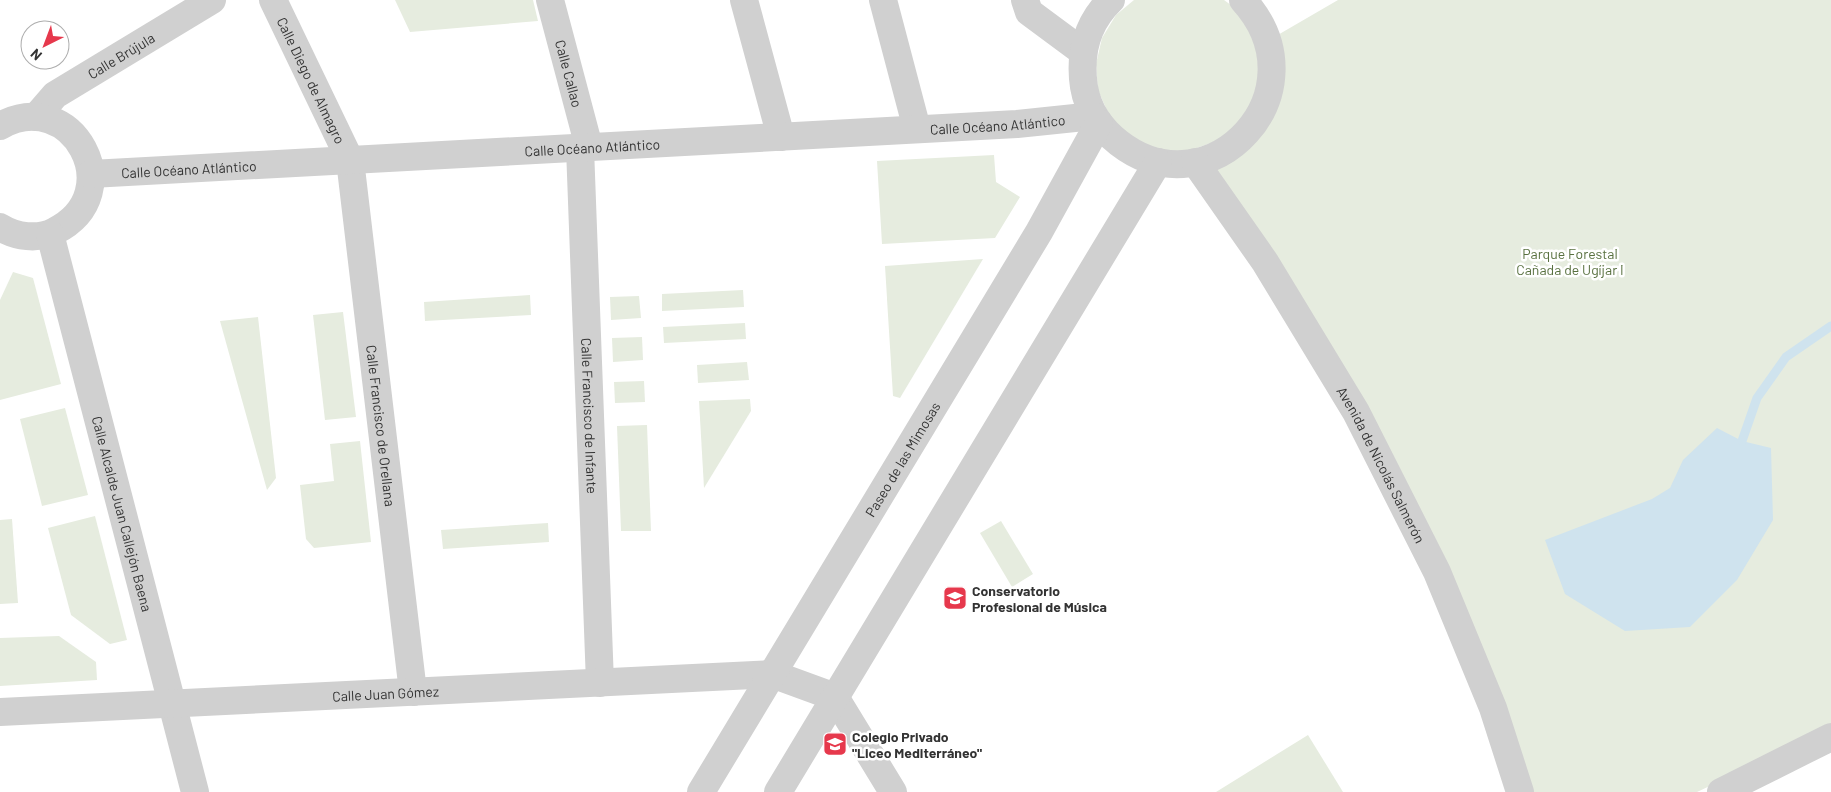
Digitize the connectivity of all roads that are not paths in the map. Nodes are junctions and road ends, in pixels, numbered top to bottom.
1 (212, 0) edge
2 (273, 0) edge
3 (550, 0) edge
4 (744, 0) edge
5 (883, 0) edge
6 (1025, 0) edge
7 (1111, 0) edge
8 (1243, 0) edge
9 (1083, 52) junction
10 (36, 117) junction
11 (1097, 119) junction
12 (0, 126) edge
13 (917, 130) junction
14 (782, 137) junction
15 (584, 148) junction
16 (350, 160) junction
17 (1158, 162) junction
18 (1195, 162) junction
19 (92, 174) junction
20 (1, 229) edge
21 (50, 234) junction
22 (772, 674) junction
23 (600, 683) junction
24 (413, 692) junction
25 (835, 697) junction
26 (171, 704) junction
27 (0, 712) edge
28 (1831, 737) edge
29 (195, 792) edge
30 (701, 792) edge
31 (778, 792) edge
32 (893, 792) edge
33 (1520, 792) edge
34 (1721, 792) edge

1 - 10 street, Calle Brújula
2 - 16 street, Calle Diego de Almagro
3 - 15 street, Calle Callao
4 - 14 street
5 - 13 street
6 - 9 street
7 - 9 street
8 - 18 street
9 - 11 street
10 - 12 street
10 - 19 street
11 - 13 street, Calle Océano Atlántico
11 - 17 street
11 - 22 street, Paseo de las Mimosas
13 - 14 street, Calle Océano Atlántico
14 - 15 street, Calle Océano Atlántico
15 - 16 street, Calle Océano Atlántico
15 - 23 street, Calle Francisco de Infante
16 - 19 street, Calle Océano Atlántico
16 - 24 street, Calle Francisco de Orellana
17 - 18 street
17 - 25 street
18 - 33 street, Avenida de Nicolás Salmerón
19 - 21 street
20 - 21 street
21 - 26 street, Calle Alcalde Juan Callejón Baena
22 - 23 street, Calle Juan Gómez
22 - 25 street
22 - 30 street, Paseo de las Mimosas
23 - 24 street, Calle Juan Gómez
24 - 26 street, Calle Juan Gómez
25 - 31 street
25 - 32 street
26 - 27 street, Calle Juan Gómez
26 - 29 street, Calle Alcalde Juan Callejón Baena
28 - 34 street

